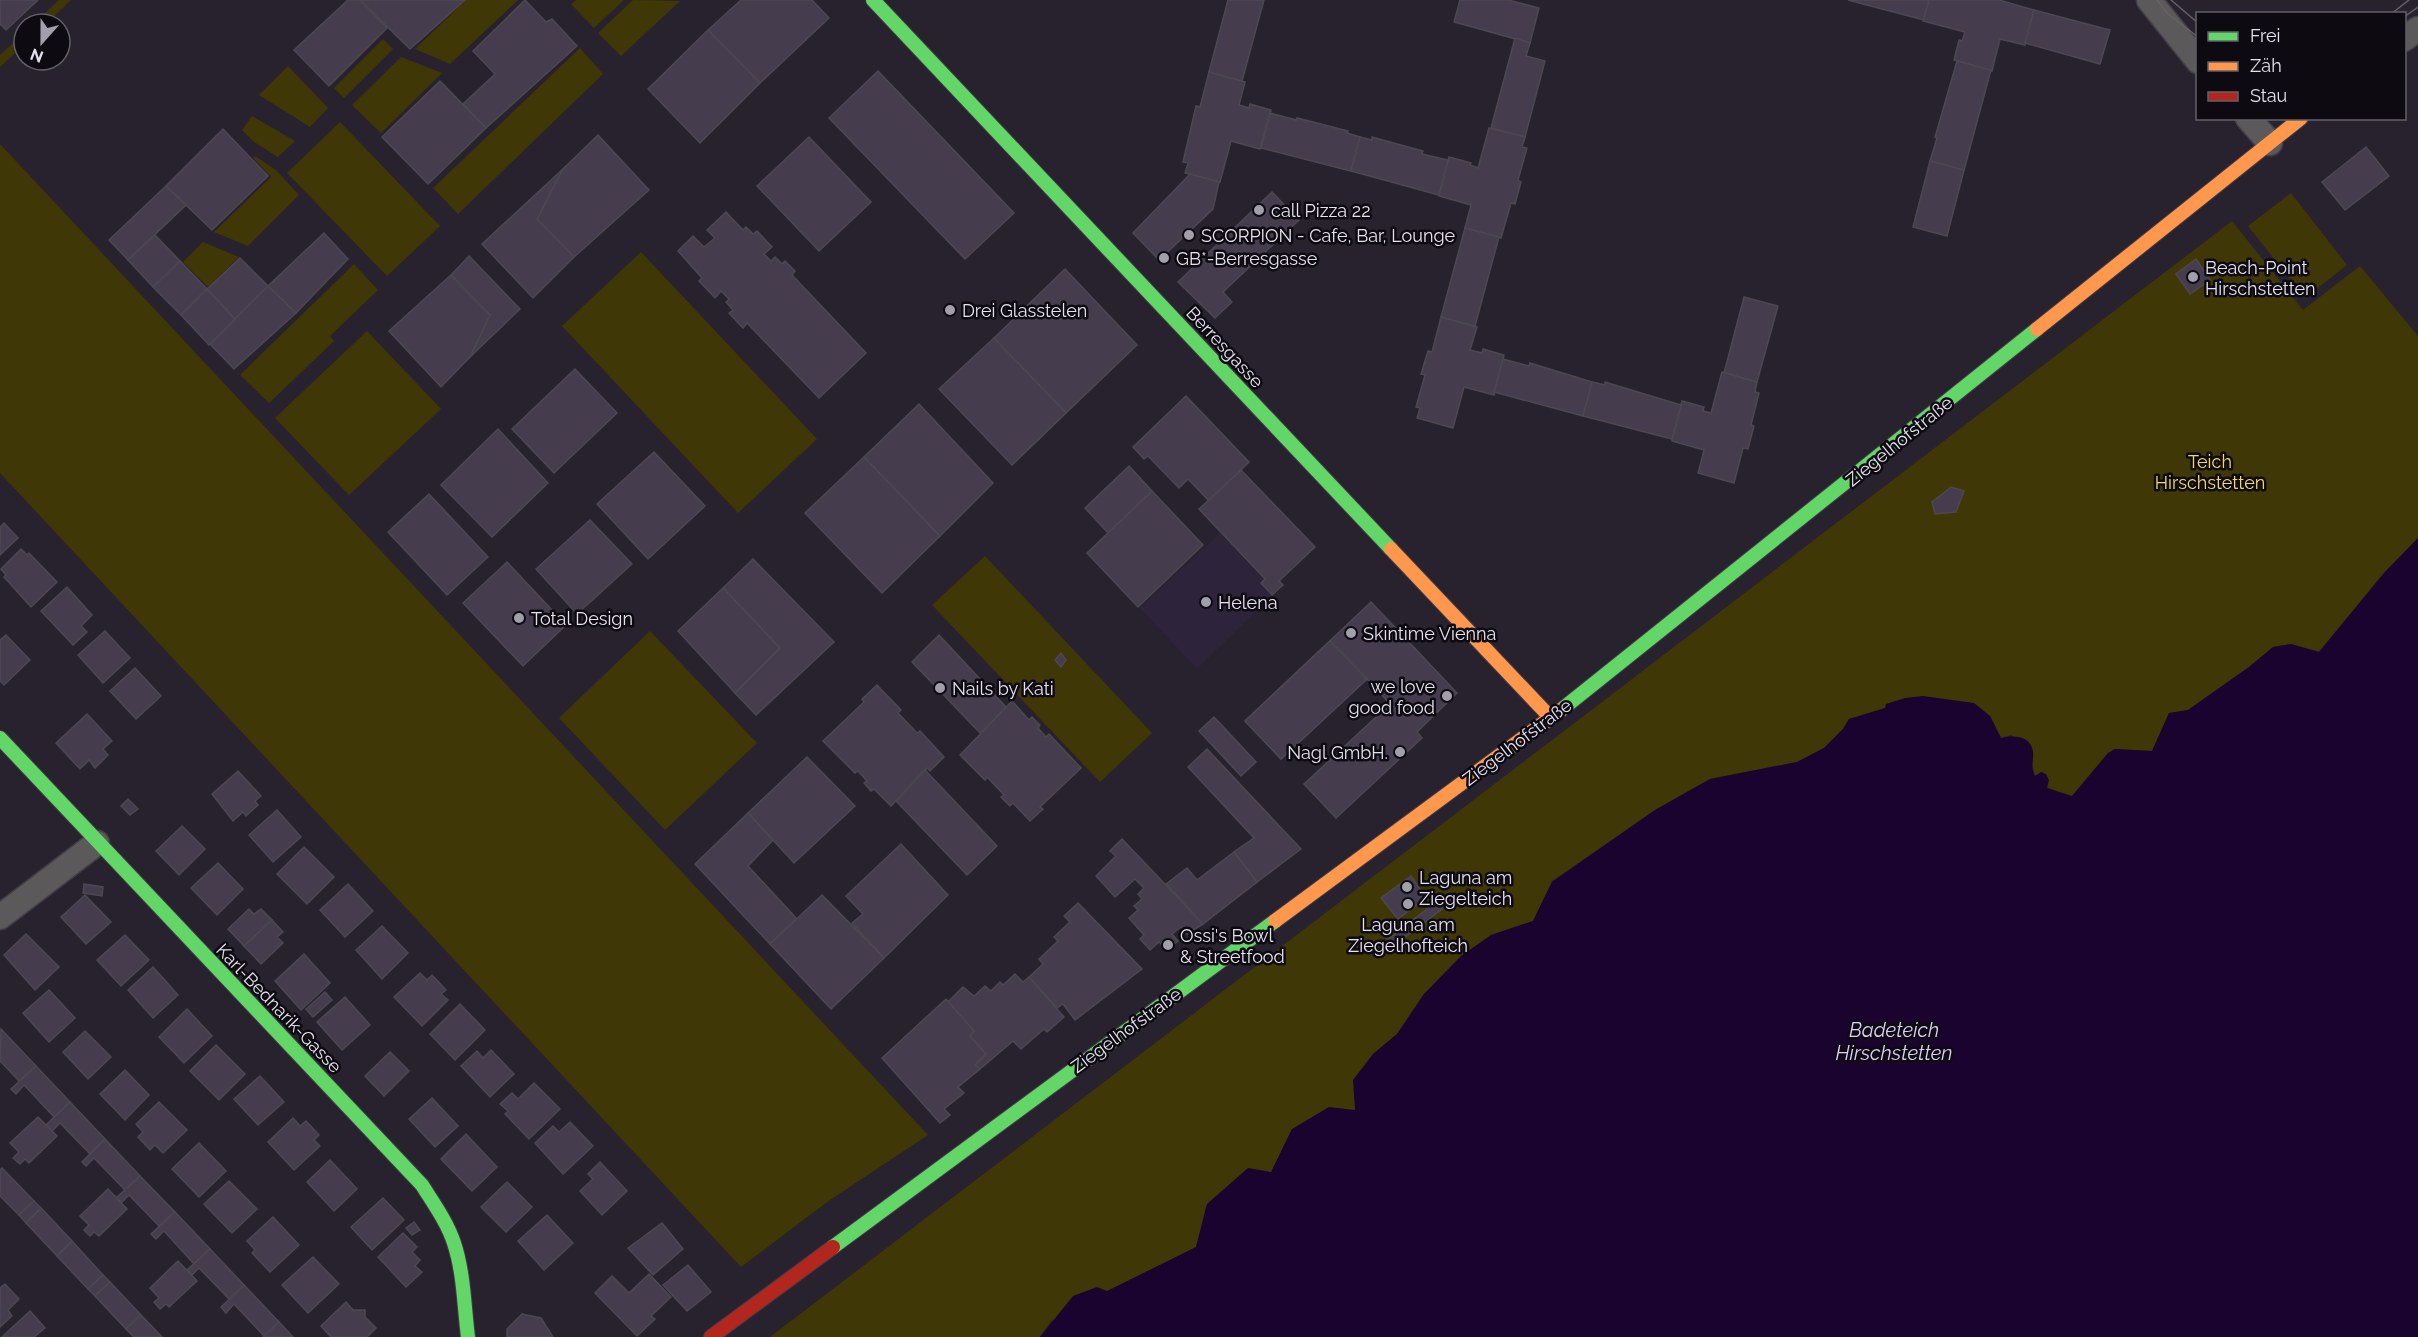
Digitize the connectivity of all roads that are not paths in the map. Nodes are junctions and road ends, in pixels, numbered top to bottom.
1 (873, 0) edge
2 (2150, 0) edge
3 (2196, 58) edge
4 (2250, 120) edge
5 (2299, 120) edge
6 (2270, 143) junction
7 (1551, 718) junction
8 (0, 738) edge
9 (97, 843) junction
10 (0, 917) edge
11 (468, 1337) edge
12 (711, 1337) edge

1 - 7 street, Berresgasse
2 - 3 street
4 - 6 street
5 - 6 street, Ziegelhofstraße
6 - 7 street, Ziegelhofstraße
7 - 12 street, Ziegelhofstraße
8 - 9 street, Karl-Bednarik-Gasse
9 - 10 street
9 - 11 street, Karl-Bednarik-Gasse

